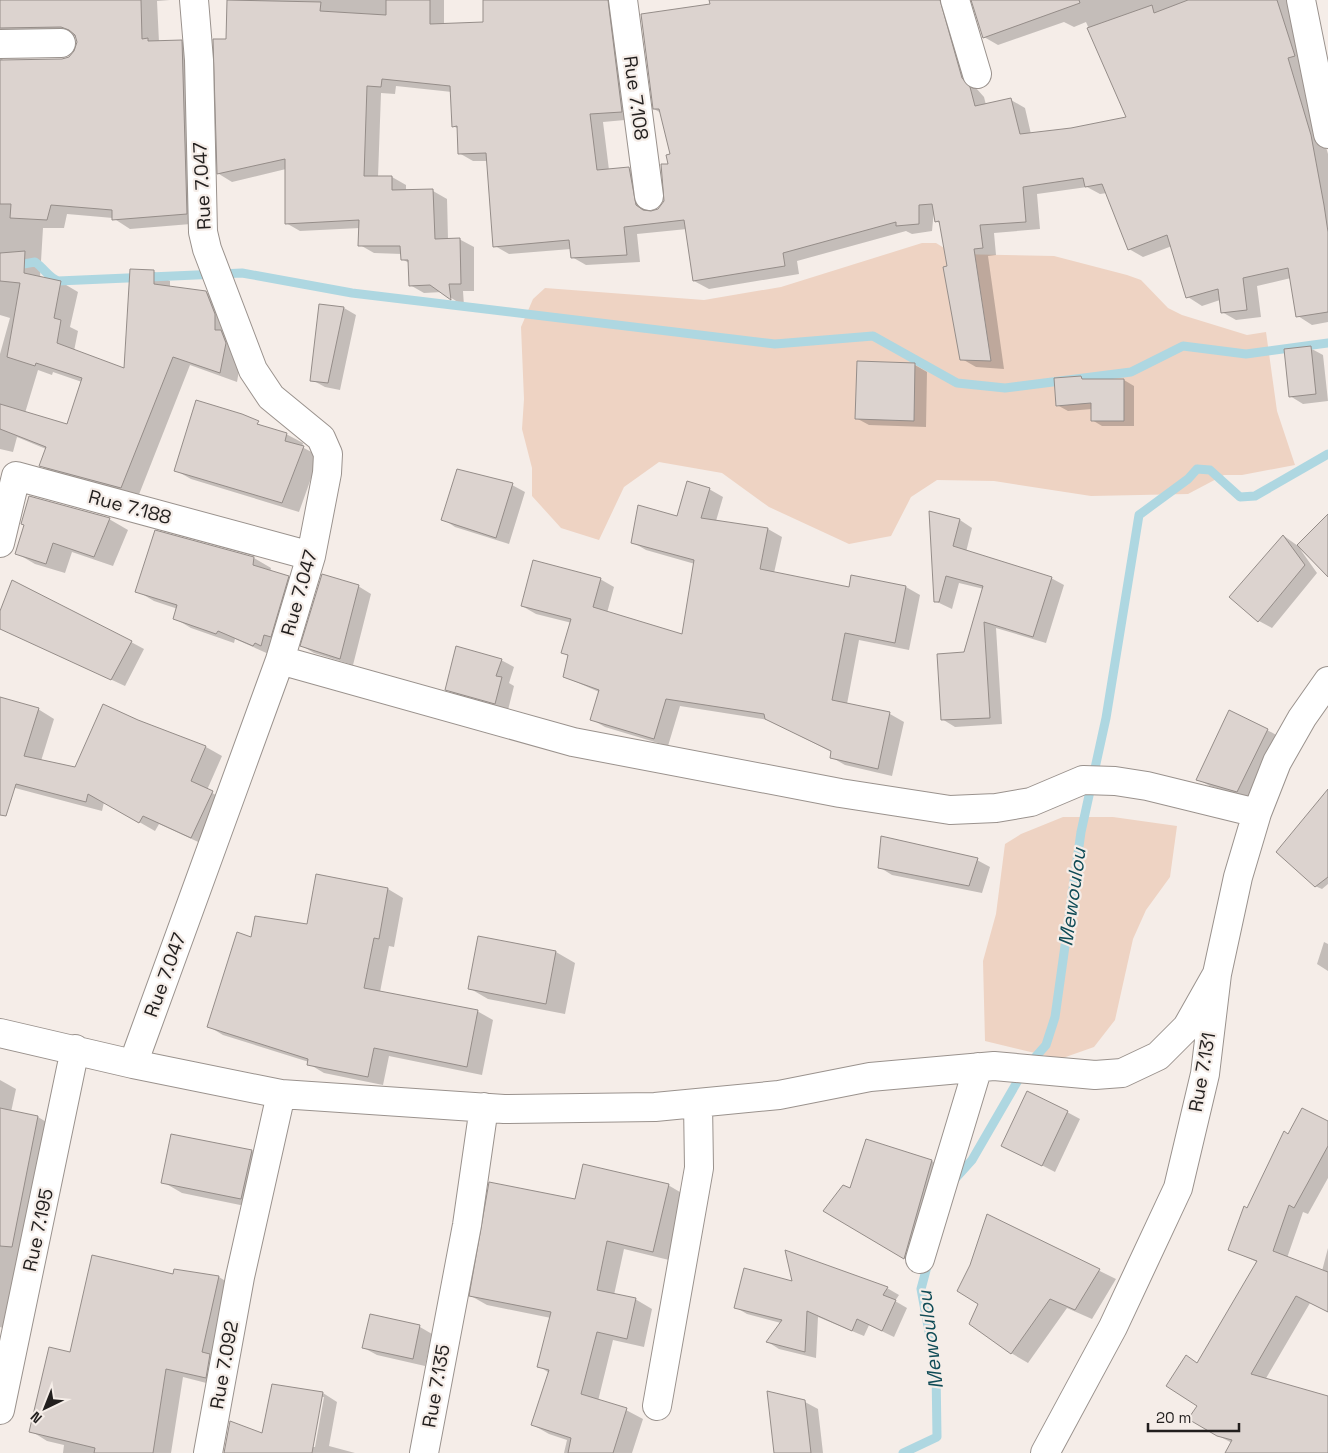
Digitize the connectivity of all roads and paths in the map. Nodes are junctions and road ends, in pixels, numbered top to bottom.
1 (194, 0) edge
2 (623, 0) edge
3 (955, 0) edge
4 (1301, 0) edge
5 (61, 43) dead end
6 (0, 44) edge
7 (977, 74) dead end
8 (1328, 134) edge
9 (649, 196) dead end
10 (8, 473) edge
11 (0, 543) edge
12 (311, 556) junction
13 (280, 660) junction
14 (1328, 681) edge
15 (1257, 813) junction
16 (1217, 974) junction
17 (0, 1033) edge
18 (75, 1049) junction
19 (133, 1064) junction
20 (978, 1067) junction
21 (281, 1094) junction
22 (698, 1103) junction
23 (484, 1107) junction
24 (920, 1259) dead end
25 (657, 1406) dead end
26 (0, 1410) edge
27 (208, 1453) edge
28 (424, 1453) edge
29 (1045, 1453) edge

1 - 12 street, Rue 7.047
2 - 9 street, Rue 7.108
3 - 7 street
4 - 8 street
5 - 6 street
10 - 11 street, Rue 7.188
10 - 12 street, Rue 7.188
12 - 13 street, Rue 7.047
13 - 15 street
13 - 19 street, Rue 7.047
14 - 15 street, Rue 7.131
15 - 16 street, Rue 7.131
16 - 20 street
16 - 29 street, Rue 7.131
17 - 18 street
18 - 19 street
18 - 26 street, Rue 7.195
19 - 21 street
20 - 22 street
20 - 24 street
21 - 23 street
21 - 27 street, Rue 7.092
22 - 23 street
22 - 25 street
23 - 28 street, Rue 7.135

